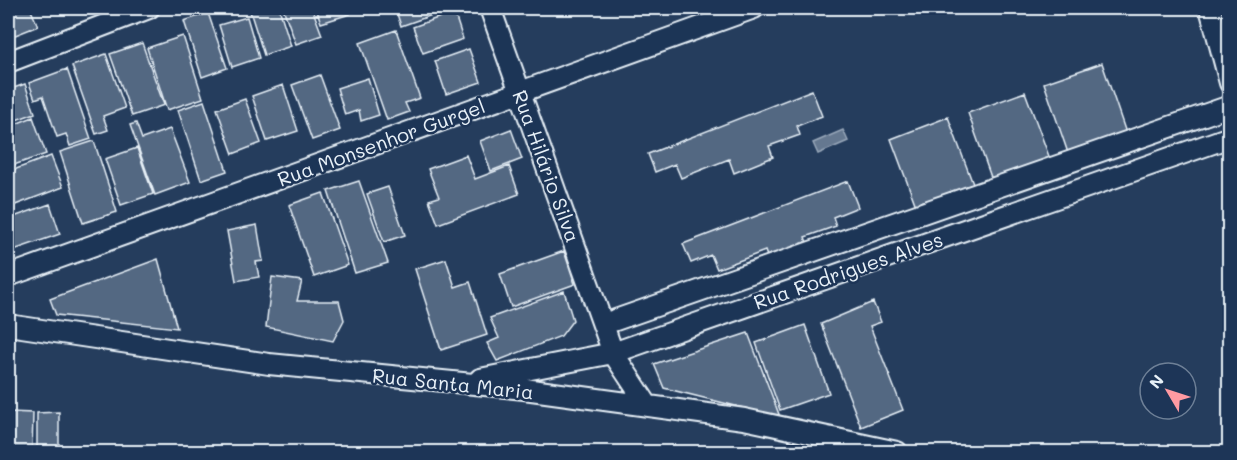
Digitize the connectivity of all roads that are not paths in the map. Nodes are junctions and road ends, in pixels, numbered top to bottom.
1 (149, 8) edge
2 (490, 8) edge
3 (754, 8) edge
4 (1210, 8) edge
5 (127, 11) edge
6 (726, 12) edge
7 (8, 62) edge
8 (1230, 83) edge
9 (520, 93) junction
10 (1230, 106) edge
11 (1230, 137) edge
12 (8, 276) edge
13 (604, 324) junction
14 (8, 325) edge
15 (613, 353) junction
16 (460, 383) junction
17 (648, 406) junction
18 (897, 453) edge

1 - 5 street
2 - 9 street, Rua Hilário Silva
3 - 6 street, Rua Monsenhor Gurgel
4 - 8 street
5 - 7 street
6 - 9 street, Rua Monsenhor Gurgel
9 - 12 street, Rua Monsenhor Gurgel
9 - 13 street, Rua Hilário Silva
10 - 13 street, Rua Rodrigues Alves
11 - 15 street, Rua Rodrigues Alves
13 - 15 street, Rua Hilário Silva
14 - 16 street, Rua Santa Maria
15 - 16 street, Rua Rodrigues Alves
15 - 17 street, Rua Hilário Silva
16 - 17 street, Rua Santa Maria
17 - 18 street, Rua Santa Maria

